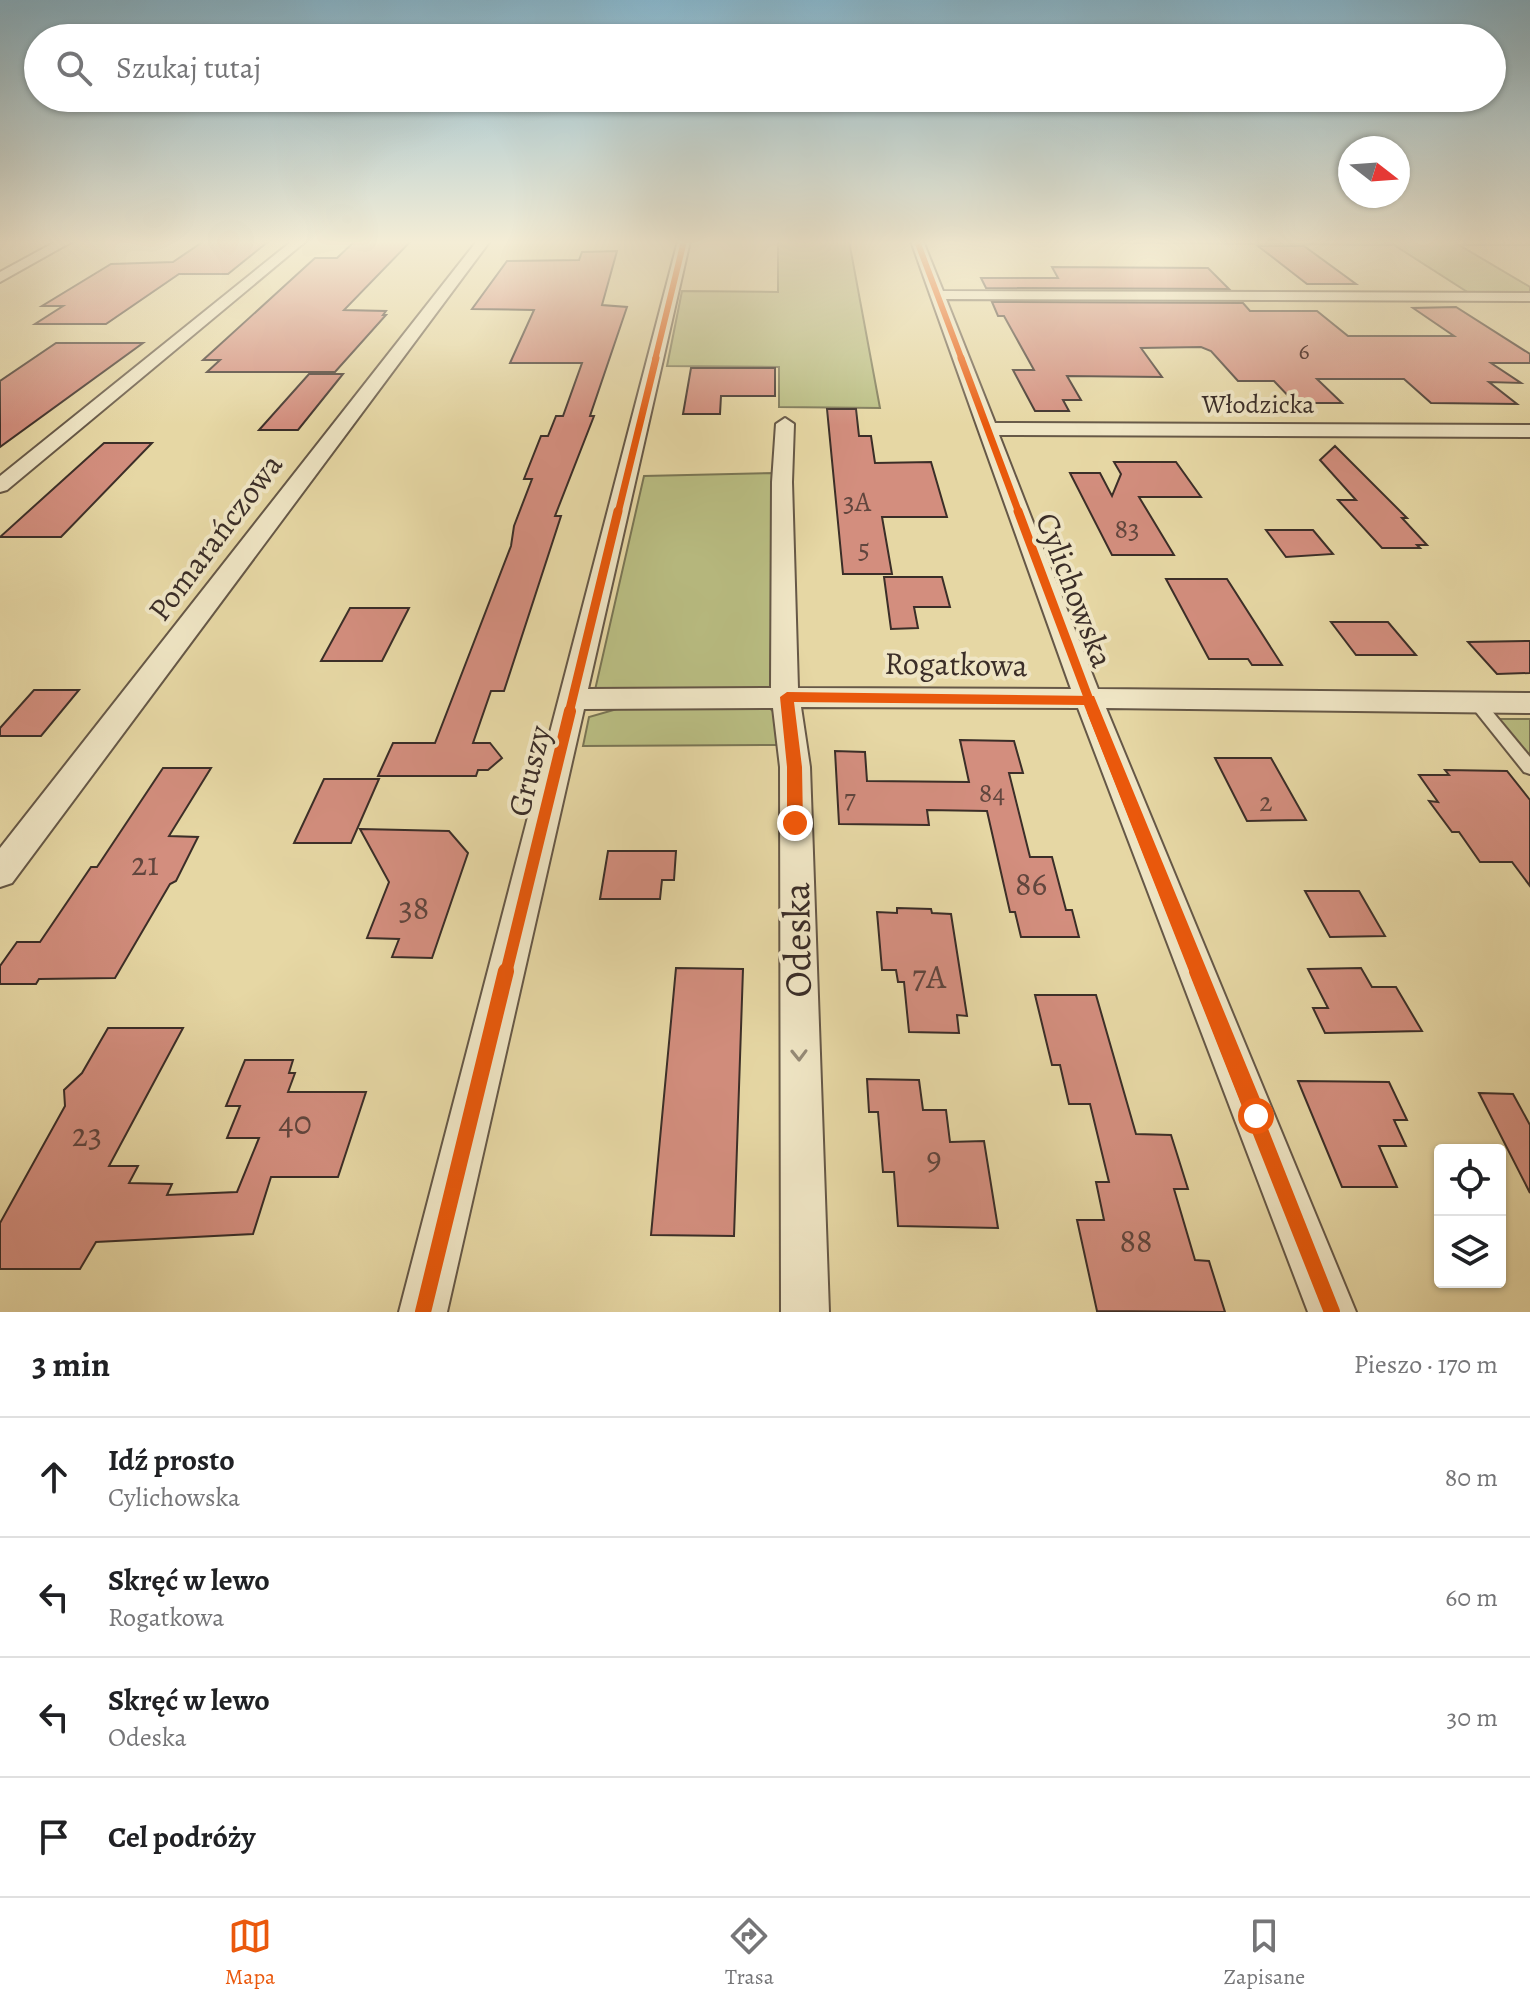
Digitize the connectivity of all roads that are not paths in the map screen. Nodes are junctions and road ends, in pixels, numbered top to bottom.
1 (225, 302) edge
2 (437, 302) edge
3 (669, 302) edge
4 (939, 302) edge
5 (785, 424) dead end
6 (987, 429) junction
7 (1530, 431) edge
8 (0, 486) edge
9 (787, 697) junction
10 (573, 699) junction
11 (1089, 700) junction
12 (1477, 703) junction
13 (1530, 703) edge
14 (1530, 768) edge
15 (0, 873) edge
16 (423, 1312) edge
17 (805, 1312) edge
18 (1332, 1312) edge

1 - 8 street
2 - 15 street, Pomarańczowa
3 - 10 street, Gruszy
4 - 6 street, Cylichowska
5 - 9 street, Odeska
6 - 7 street, Włodzicka
6 - 11 street, Cylichowska
9 - 10 street, Rogatkowa
9 - 11 street, Rogatkowa
9 -> 17 street, Odeska
10 - 16 street, Gruszy
11 - 12 street, Rogatkowa
11 - 18 street, Cylichowska
12 - 13 street, Rogatkowa
12 - 14 lane

